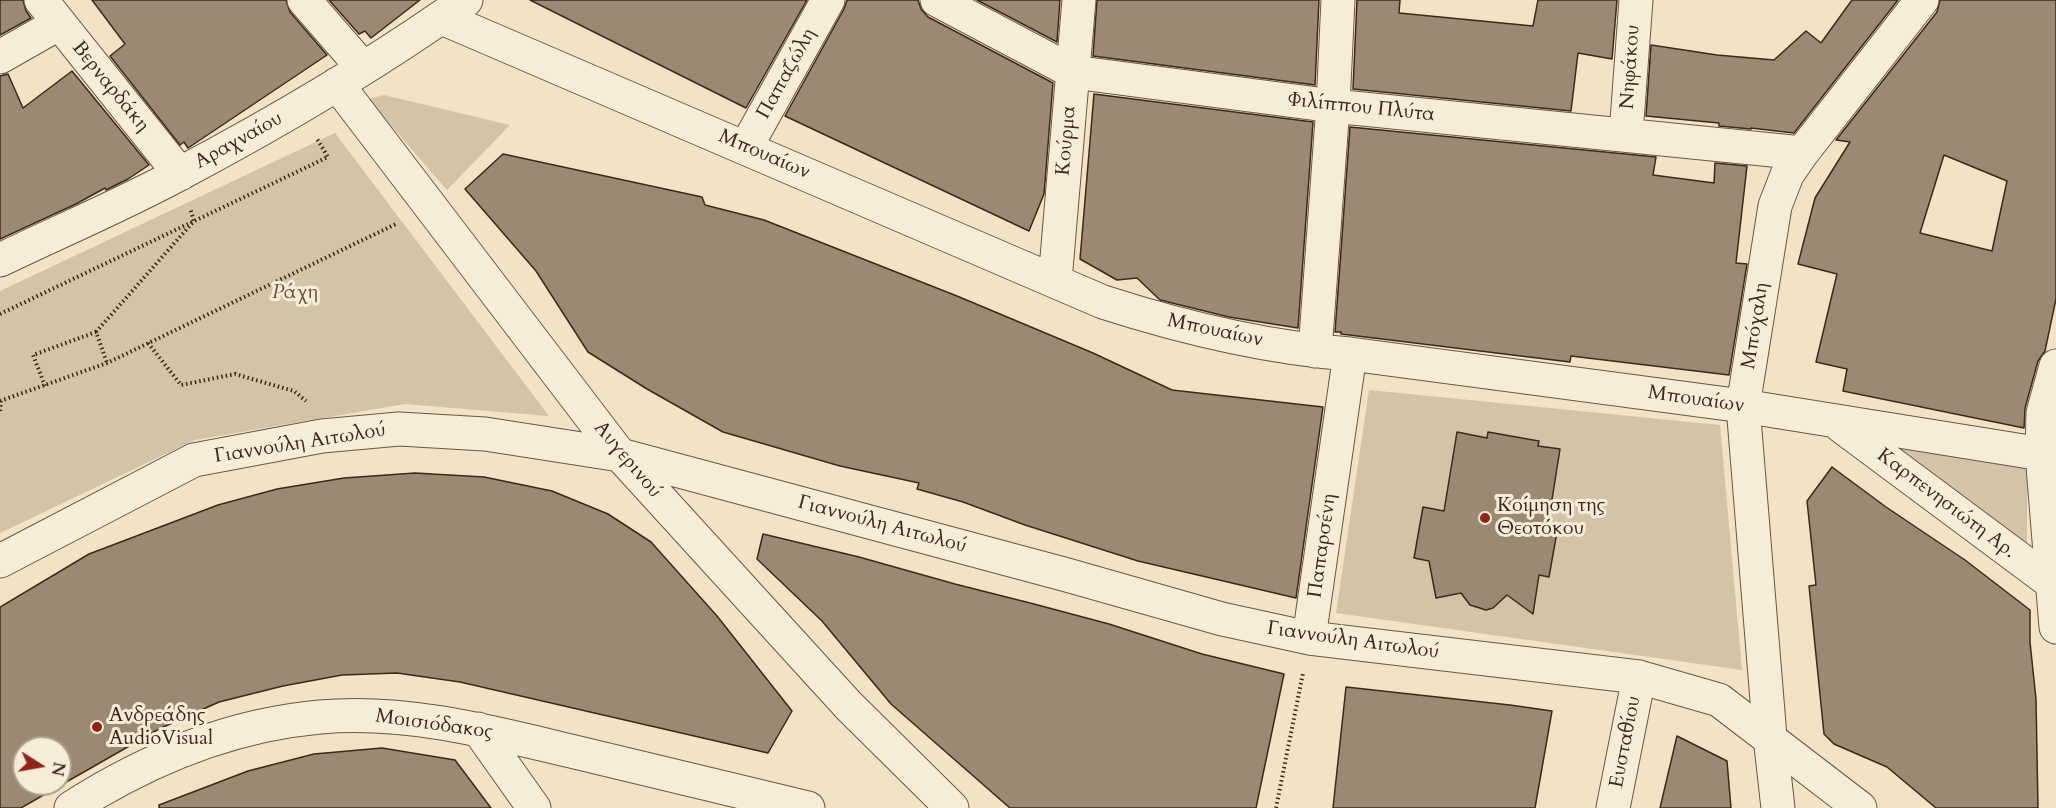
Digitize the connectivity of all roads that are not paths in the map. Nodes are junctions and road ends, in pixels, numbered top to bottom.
1 (304, 0) edge
2 (828, 0) edge
3 (937, 0) edge
4 (1079, 0) edge
5 (1338, 0) edge
6 (1636, 0) edge
7 (1922, 0) edge
8 (454, 9) edge
9 (49, 12) edge
10 (0, 57) edge
11 (1073, 72) junction
12 (350, 76) junction
13 (1333, 106) junction
14 (1626, 134) junction
15 (746, 147) junction
16 (1802, 153) junction
17 (180, 174) junction
18 (0, 260) edge
19 (1055, 281) junction
20 (1315, 351) junction
21 (1350, 354) junction
22 (2056, 366) edge
23 (1743, 406) junction
24 (1836, 422) junction
25 (2042, 454) junction
26 (620, 455) junction
27 (0, 561) edge
28 (2055, 585) edge
29 (2056, 627) edge
30 (1310, 638) junction
31 (1639, 677) junction
32 (478, 729) junction
33 (1770, 737) junction
34 (71, 808) edge
35 (534, 808) edge
36 (808, 808) edge
37 (952, 808) edge
38 (1613, 808) edge
39 (1778, 808) edge
40 (1860, 808) edge

1 - 12 street, Αυγερινού
2 - 15 street, Παπαζώλη
3 - 11 street, Φιλίππου Πλύτα
4 - 11 street, Κούρμα
5 - 13 street
6 - 14 street, Νηφάκου
7 - 16 street, Μπόχαλη
8 - 12 street, Αραχναίου
8 - 15 street, Μπουαίων
9 - 10 street
9 - 17 street, Βερναρδάκη
11 - 13 street, Φιλίππου Πλύτα
11 - 19 street, Κούρμα
12 - 17 street, Αραχναίου
12 - 26 street, Αυγερινού
13 - 14 street, Φιλίππου Πλύτα
13 - 20 street
14 - 16 street, Φιλίππου Πλύτα
15 - 19 street, Μπουαίων
16 - 23 street, Μπόχαλη
17 - 18 street, Αραχναίου
19 - 20 street, Μπουαίων
20 - 21 street, Μπουαίων
21 - 23 street, Μπουαίων
21 - 30 street, Παπαρσένη
22 - 25 street
23 - 24 street, Μπουαίων
23 - 33 street, Μπόχαλη
24 - 25 street, Μπουαίων
24 - 28 street, Καρπενησιώτη Αρ.
25 - 28 street
26 - 27 street, Γιαννούλη Αιτωλού
26 - 30 street, Γιαννούλη Αιτωλού
26 - 37 street, Αυγερινού
28 - 29 street
30 - 31 street, Γιαννούλη Αιτωλού
31 - 33 street, Γιαννούλη Αιτωλού
31 - 38 street, Ευσταθίου
32 - 34 street, Μοισιόδακος
32 - 35 street
32 - 36 street, Μοισιόδακος
33 - 39 street, Μπόχαλη
33 - 40 street, Γιαννούλη Αιτωλού

